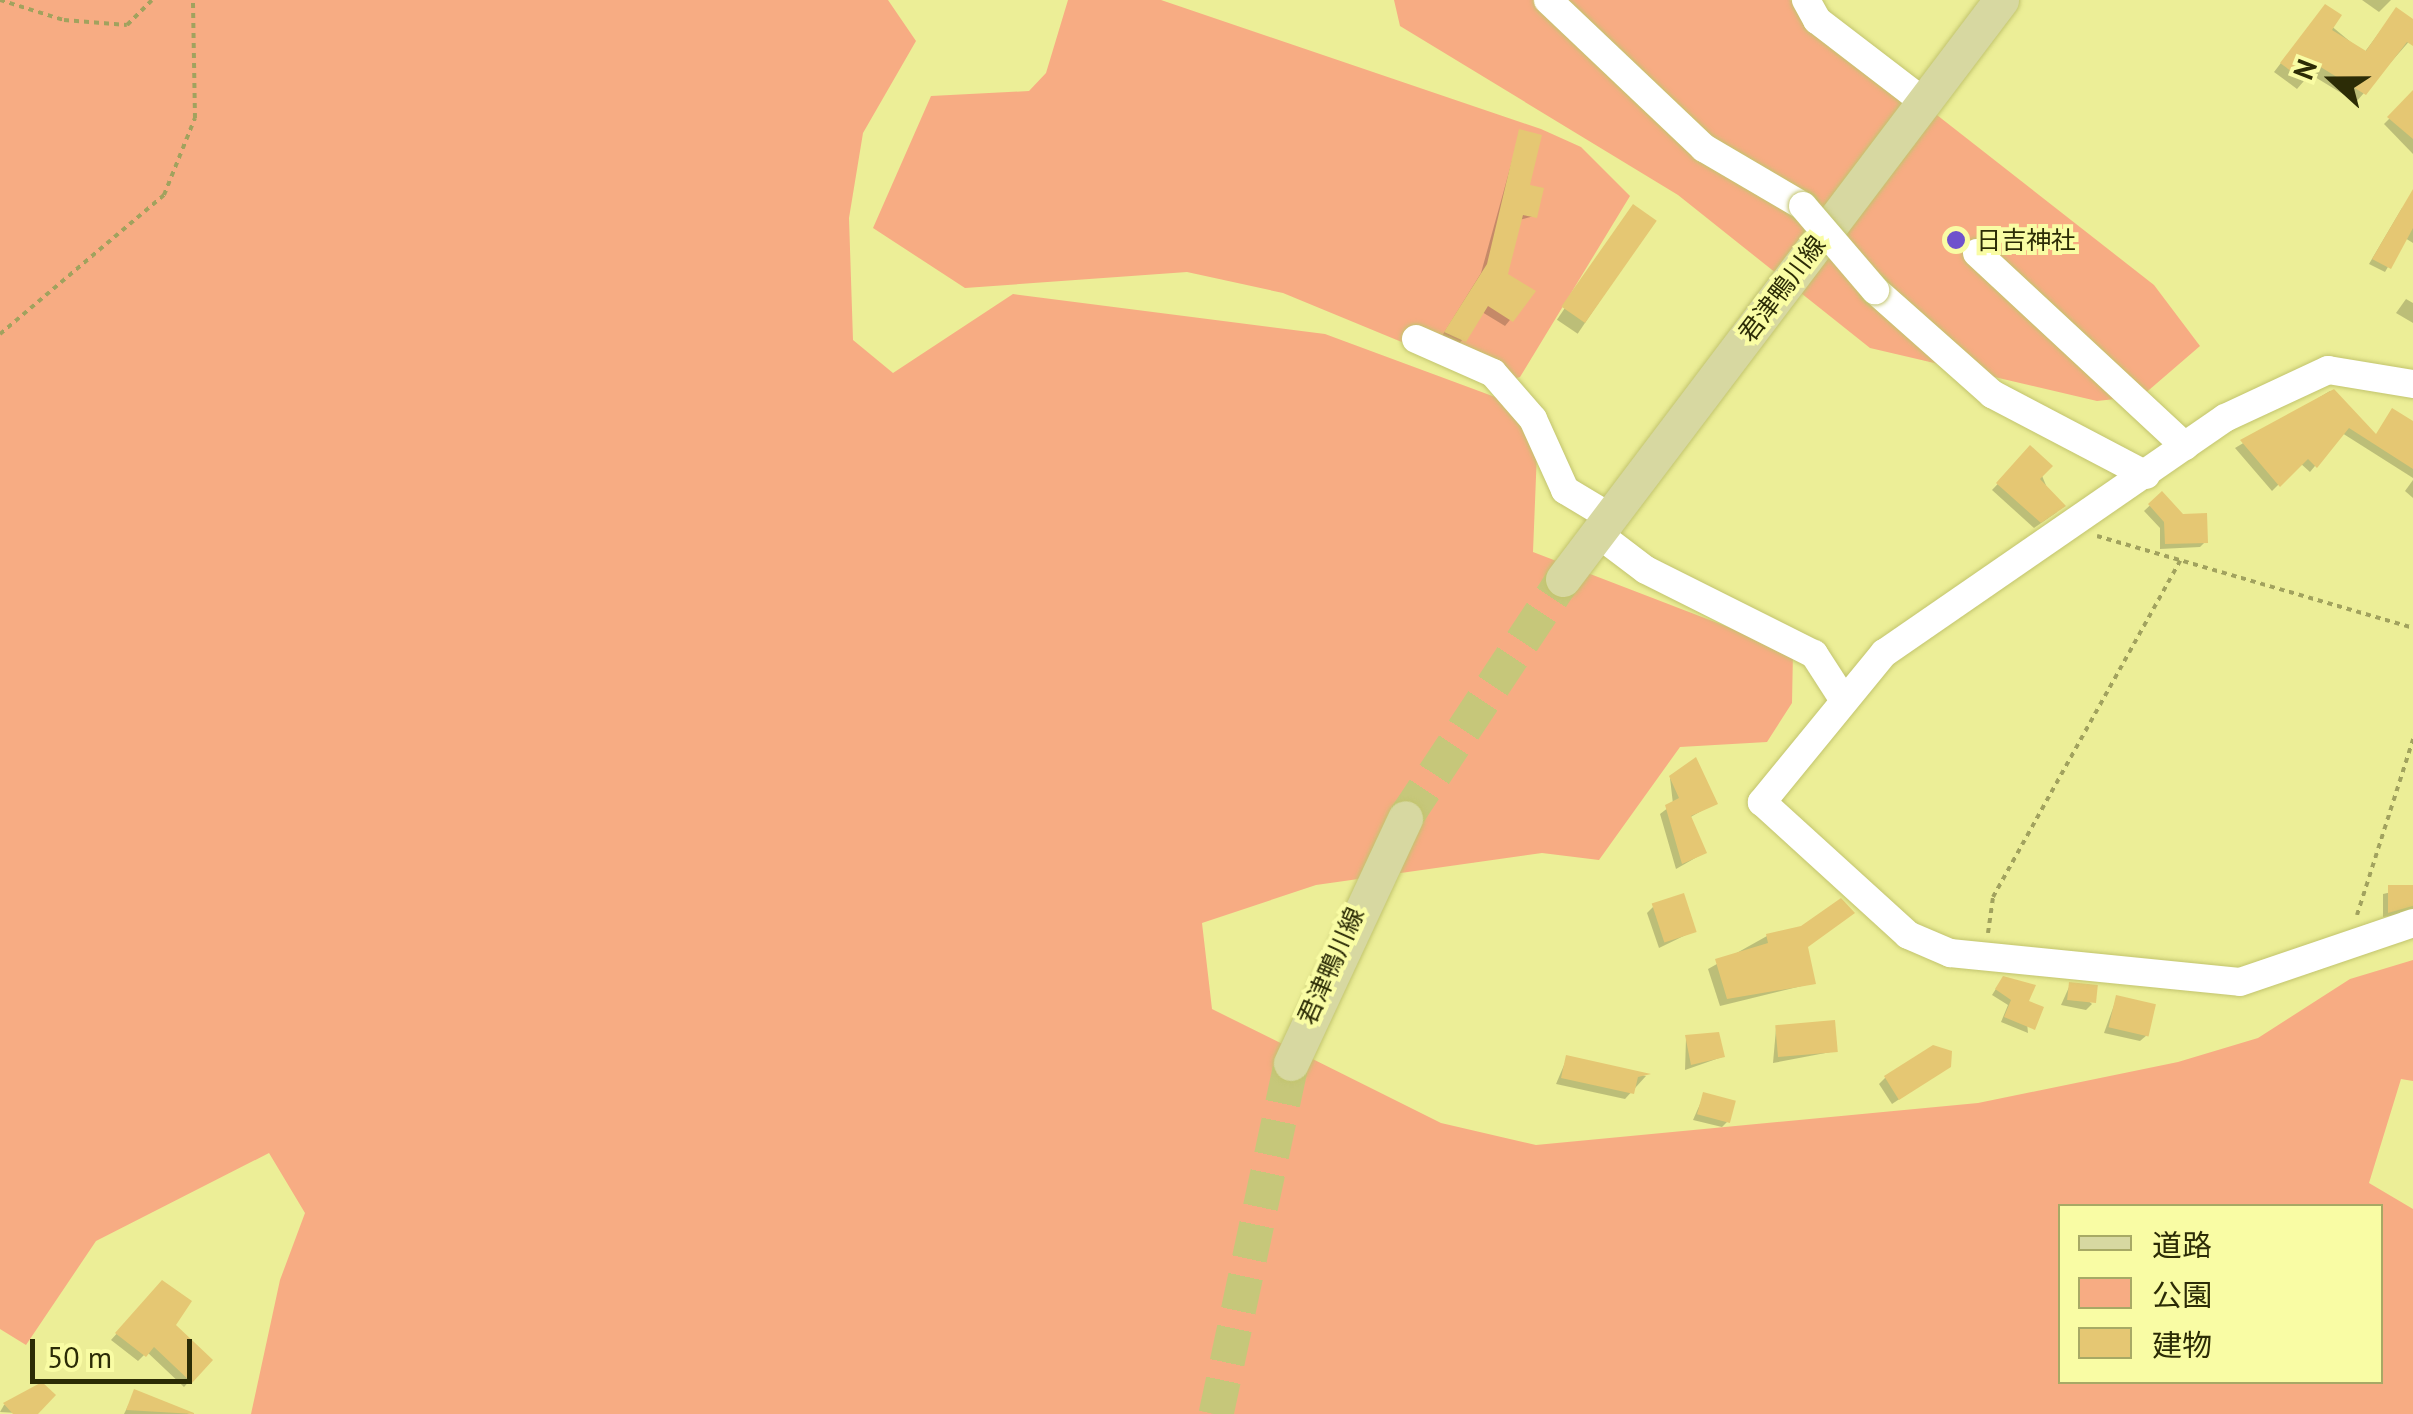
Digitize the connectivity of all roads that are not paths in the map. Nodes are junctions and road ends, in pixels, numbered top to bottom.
1 (1548, 0) edge
2 (1806, 0) edge
3 (2002, 0) edge
4 (1924, 102) junction
5 (1977, 253) dead end
6 (1416, 339) dead end
7 (2413, 384) edge
8 (2185, 446) junction
9 (2146, 475) junction
10 (1603, 525) junction
11 (1563, 579) tunnel mouth
12 (1843, 699) junction
13 (1405, 818) tunnel mouth
14 (2413, 923) edge
15 (1290, 1063) tunnel mouth

1 - 9 street, bridge
2 - 4 street
3 - 4 main road, 君津鴨川線
4 - 10 main road, 君津鴨川線
5 - 8 street
6 - 10 street
7 - 8 street
8 - 9 street
9 - 12 street
10 - 11 main road, 君津鴨川線
10 - 12 street
12 - 14 street
13 - 15 main road, 君津鴨川線

